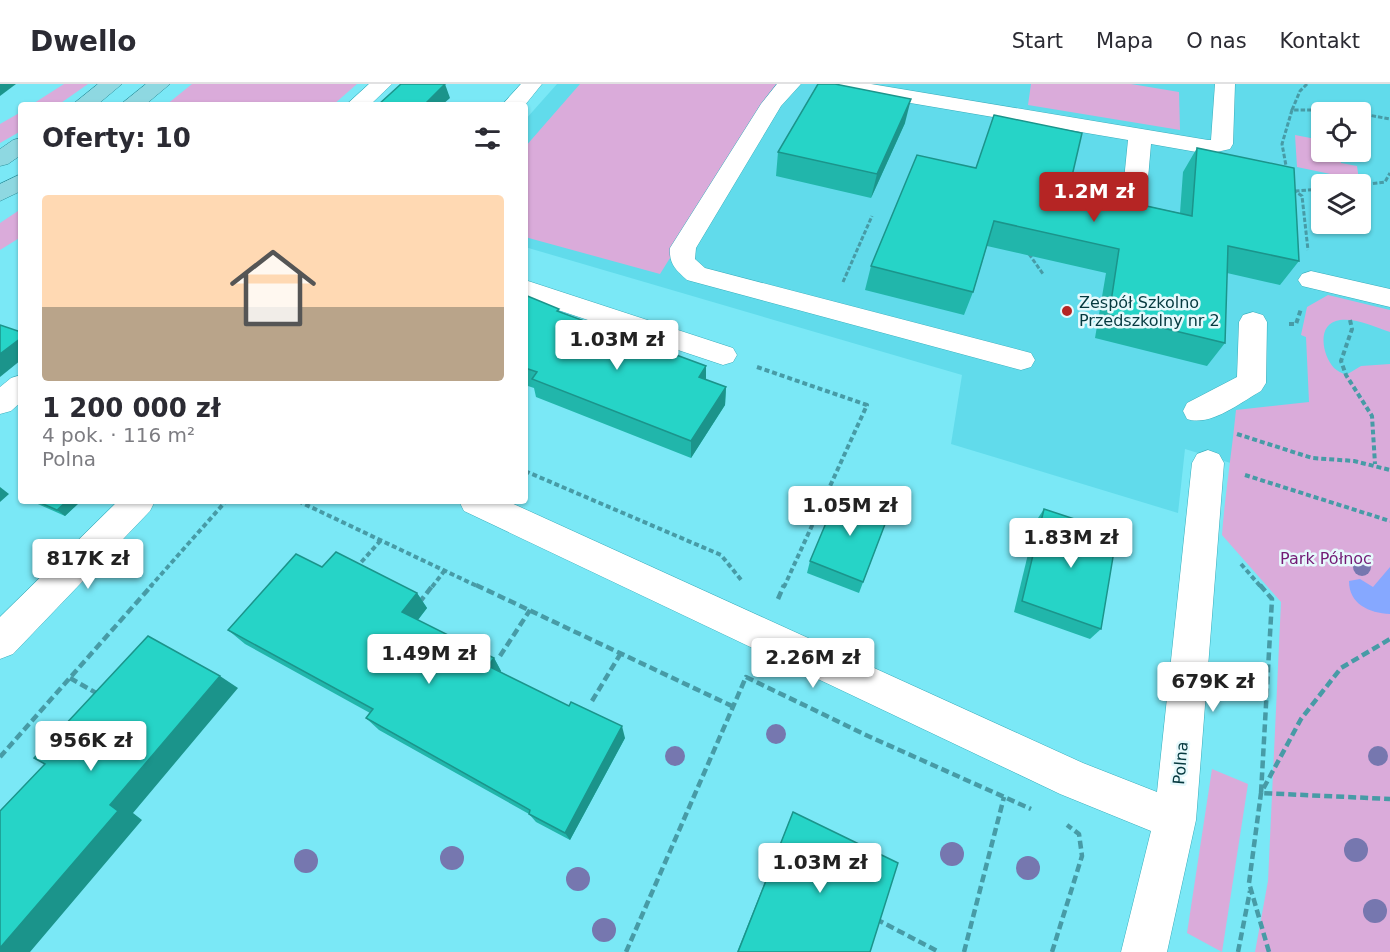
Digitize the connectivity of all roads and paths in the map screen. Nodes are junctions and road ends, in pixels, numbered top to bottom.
1 (112, 84) edge
2 (160, 84) edge
3 (382, 84) edge
4 (532, 84) edge
5 (791, 84) edge
6 (834, 84) edge
7 (1225, 84) edge
8 (1307, 84) edge
9 (87, 102) edge
10 (135, 102) edge
11 (361, 102) edge
12 (516, 102) edge
13 (1292, 110) junction
14 (1390, 119) edge
15 (1140, 135) junction
16 (18, 147) edge
17 (0, 159) edge
18 (1390, 173) edge
19 (1289, 174) edge
20 (18, 183) edge
21 (1292, 183) edge
22 (1371, 184) edge
23 (1286, 185) edge
24 (1135, 190) dead end
25 (1311, 190) edge
26 (1295, 191) junction
27 (0, 194) edge
28 (872, 216) dead end
29 (1024, 248) edge
30 (1042, 274) dead end
31 (1310, 285) junction
32 (528, 290) edge
33 (1390, 298) edge
34 (831, 310) junction
35 (1253, 322) joint
36 (723, 355) joint
37 (1021, 360) dead end
38 (18, 388) edge
39 (0, 403) edge
40 (1198, 411) dead end
41 (1234, 432) dead end
42 (1208, 463) joint
43 (1375, 464) junction
44 (1390, 470) edge
45 (528, 472) edge
46 (136, 504) edge
47 (223, 504) edge
48 (304, 504) edge
49 (482, 504) edge
50 (1202, 521) junction
51 (1390, 521) edge
52 (381, 540) junction
53 (445, 570) junction
54 (354, 571) edge
55 (419, 604) dead end
56 (530, 610) junction
57 (766, 626) junction
58 (1390, 639) edge
59 (0, 642) edge
60 (621, 653) junction
61 (500, 656) dead end
62 (746, 677) dead end
63 (70, 678) junction
64 (99, 695) edge
65 (592, 701) dead end
66 (734, 707) junction
67 (0, 757) edge
68 (1261, 793) junction
69 (1004, 797) dead end
70 (1390, 799) edge
71 (1175, 820) junction
72 (1067, 825) dead end
73 (1250, 889) junction
74 (874, 918) edge
75 (626, 952) edge
76 (939, 952) edge
77 (964, 952) edge
78 (1052, 952) edge
79 (1144, 952) edge
80 (1238, 952) edge
81 (1269, 952) edge

1 - 9 main road
2 - 10 main road
3 - 11 street
4 - 12 street
5 - 34 street
6 - 15 street
7 - 15 street
8 - 13 path
13 - 14 path
13 - 19 path
15 - 24 street
16 - 17 main road
18 - 22 path
20 - 27 main road
21 - 26 path
23 - 26 path
25 - 26 path
26 - 31 path
28 - 34 path
29 - 30 path
31 - 33 street
31 - 35 path
31 - 43 path
32 - 36 street
34 - 37 street
35 - 40 street
36 - 57 path
38 - 39 street
41 - 43 path
42 - 50 street, Polna
42 - 51 path
43 - 44 path
45 - 57 path
46 - 59 street
47 - 63 path
48 - 52 path
49 - 57 street
50 - 68 path
50 - 71 street, Polna
52 - 53 path
52 - 54 path
53 - 55 path
53 - 56 path
56 - 60 path
56 - 61 path
57 - 71 street
58 - 68 path
60 - 65 path
60 - 66 path
62 - 66 path
63 - 64 path
63 - 67 path
66 - 75 path
68 - 70 path
68 - 73 path
69 - 77 path
71 - 79 street, Polna
72 - 78 path
73 - 80 path
73 - 81 path
74 - 76 path

